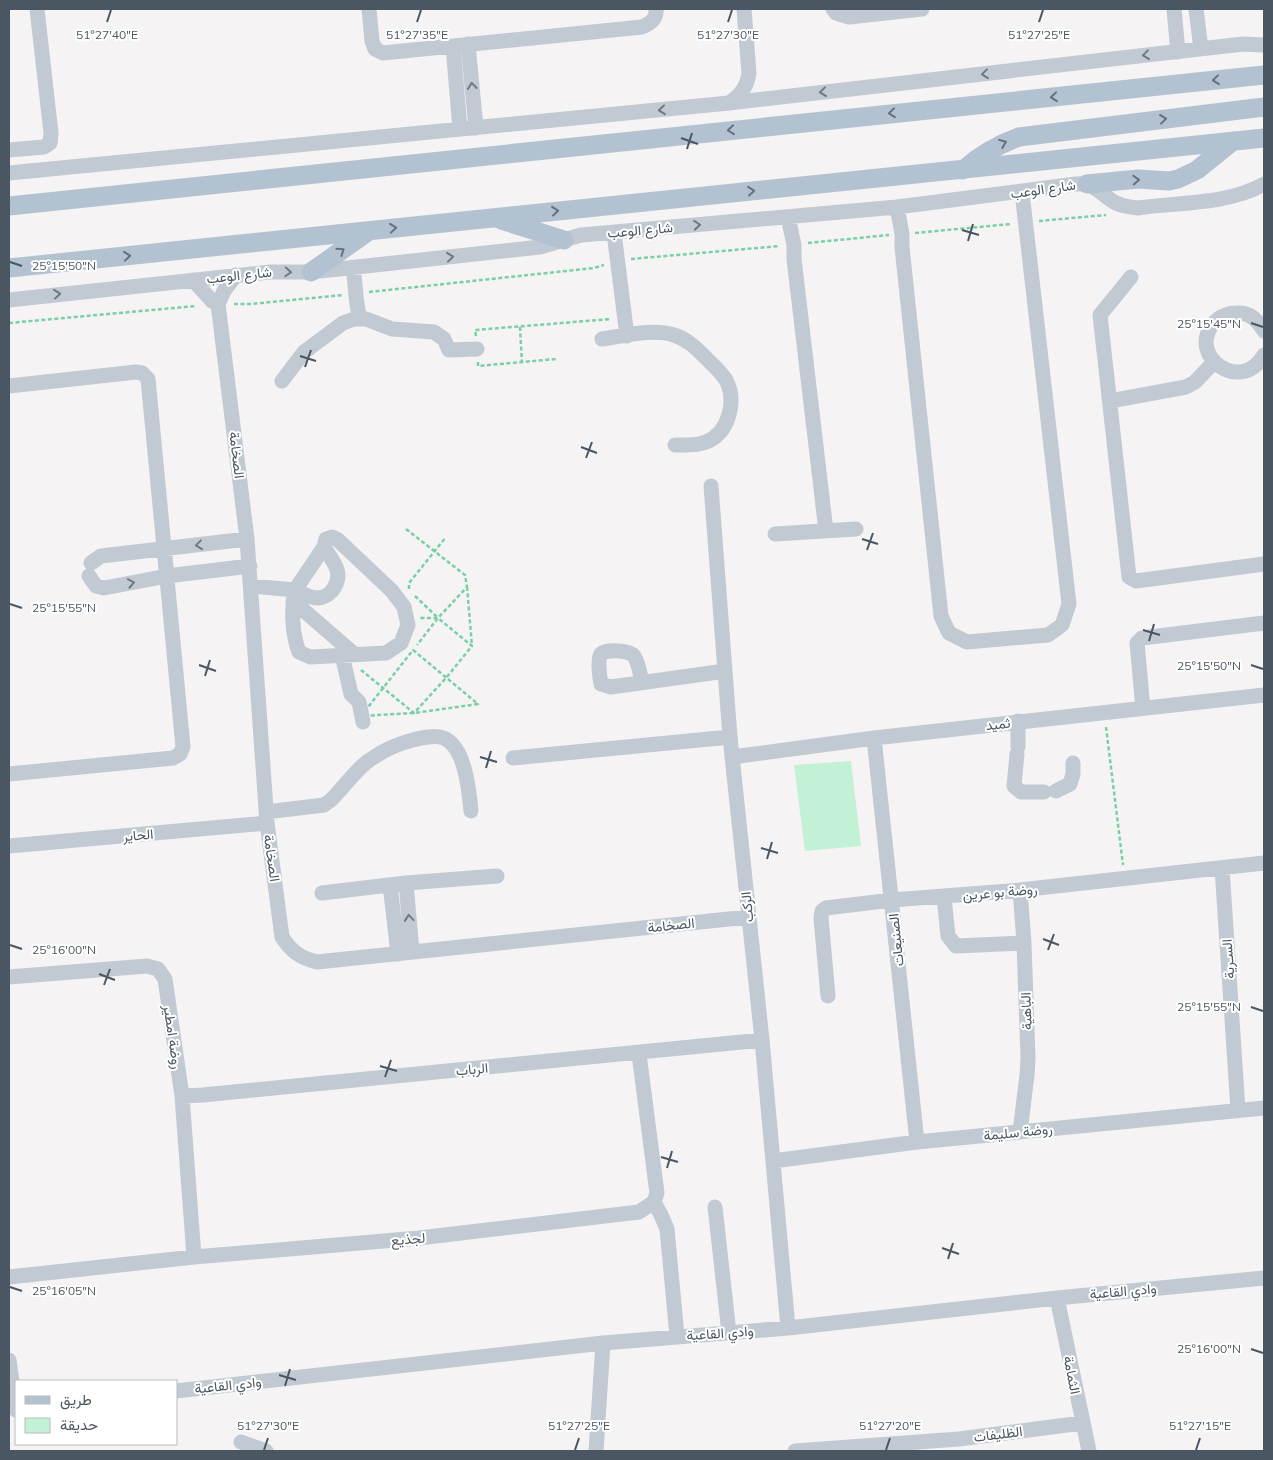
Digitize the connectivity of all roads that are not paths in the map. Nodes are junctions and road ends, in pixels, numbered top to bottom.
1 (37, 9) edge
2 (369, 9) edge
3 (656, 9) edge
4 (744, 9) edge
5 (833, 9) edge
6 (922, 9) edge
7 (1174, 9) edge
8 (1196, 9) edge
9 (1264, 44) edge
10 (460, 45) junction
11 (1201, 49) junction
12 (1178, 52) junction
13 (749, 73) junction
14 (1264, 75) edge
15 (777, 98) junction
16 (729, 103) junction
17 (1264, 107) edge
18 (476, 128) junction
19 (460, 129) junction
20 (1264, 138) edge
21 (1233, 141) junction
22 (9, 150) edge
23 (963, 170) junction
24 (9, 173) edge
25 (1087, 184) junction
26 (1264, 184) edge
27 (1022, 192) junction
28 (33, 203) junction
29 (9, 206) edge
30 (897, 207) junction
31 (9, 216) edge
32 (788, 217) junction
33 (493, 218) junction
34 (370, 230) junction
35 (614, 233) junction
36 (564, 240) junction
37 (9, 268) edge
38 (353, 268) junction
39 (311, 272) junction
40 (236, 275) junction
41 (1131, 276) dead end
42 (193, 280) junction
43 (9, 300) edge
44 (218, 304) junction
45 (1257, 314) edge
46 (360, 319) junction
47 (1264, 330) edge
48 (627, 336) junction
49 (602, 339) dead end
50 (477, 349) road end
51 (1264, 355) edge
52 (1214, 362) junction
53 (282, 381) dead end
54 (9, 386) edge
55 (1110, 401) junction
56 (675, 445) dead end
57 (711, 486) dead end
58 (856, 529) dead end
59 (826, 531) junction
60 (775, 534) dead end
61 (247, 539) junction
62 (324, 547) junction
63 (165, 549) junction
64 (1264, 564) edge
65 (250, 566) junction
66 (167, 576) junction
67 (252, 586) junction
68 (294, 596) junction
69 (1264, 623) edge
70 (348, 655) junction
71 (725, 671) junction
72 (642, 682) dead end
73 (1264, 695) edge
74 (1143, 708) junction
75 (362, 719) road end
76 (1018, 722) junction
77 (730, 738) junction
78 (874, 738) junction
79 (732, 757) junction
80 (513, 758) dead end
81 (1073, 763) dead end
82 (9, 774) edge
83 (471, 811) dead end
84 (267, 817) junction
85 (9, 846) edge
86 (1264, 863) edge
87 (1222, 868) junction
88 (496, 876) dead end
89 (406, 883) junction
90 (390, 886) junction
91 (1020, 890) junction
92 (322, 893) dead end
93 (944, 897) junction
94 (892, 900) junction
95 (748, 918) junction
96 (1024, 942) junction
97 (405, 953) junction
98 (9, 977) edge
99 (828, 996) dead end
100 (762, 1040) junction
101 (639, 1054) junction
102 (182, 1096) junction
103 (1264, 1108) edge
104 (1238, 1110) junction
105 (1020, 1132) junction
106 (917, 1142) junction
107 (773, 1161) junction
108 (654, 1202) junction
109 (715, 1207) dead end
110 (194, 1257) junction
111 (9, 1277) edge
112 (1264, 1278) edge
113 (1057, 1298) junction
114 (788, 1328) junction
115 (729, 1333) junction
116 (676, 1336) junction
117 (604, 1343) junction
118 (9, 1360) edge
119 (178, 1391) edge
120 (15, 1403) edge
121 (1082, 1423) junction
122 (242, 1442) dead end
123 (960, 1445) edge
124 (266, 1451) edge
125 (596, 1451) edge
126 (795, 1451) edge
127 (1089, 1451) edge

1 - 22 street
2 - 10 street
3 - 10 street
4 - 13 street
5 - 6 street
7 - 12 street
8 - 11 street
9 - 11 street
18 -> 10 street
10 - 19 street
11 - 12 street
12 -> 15 street
13 - 15 street
13 - 16 street
14 -> 28 main road
15 - 16 street
16 -> 18 street
23 -> 17 main road
18 - 19 street
19 - 24 street
20 - 21 main road, شارع الوعب
21 - 23 main road, شارع الوعب
25 -> 21 main road
33 -> 23 main road, شارع الوعب
25 - 26 street, شارع الوعب
25 - 27 street, شارع الوعب
27 - 30 street, شارع الوعب
27 - 30 street
28 - 29 main road
28 - 31 main road
30 - 32 street, شارع الوعب
35 -> 32 street, شارع الوعب
32 - 59 street
34 -> 33 main road, شارع الوعب
33 - 36 main road
37 -> 34 main road, شارع الوعب
39 -> 34 main road
35 - 36 street, شارع الوعب
35 - 48 street
38 -> 36 street, شارع الوعب
38 - 39 street, شارع الوعب
38 - 46 street
40 -> 39 street, شارع الوعب
40 - 42 street, شارع الوعب
40 - 44 street
41 - 55 street
43 -> 42 street, شارع الوعب
42 - 44 street
44 - 61 street, الصخامة
45 - 47 street
45 - 52 street
46 - 50 street
46 - 53 street
48 - 49 street
48 - 56 street
51 - 52 street
52 - 55 street
54 - 63 street
55 - 64 street
57 - 71 street, الركب
58 - 59 street
59 - 60 street
61 -> 63 street
61 - 65 street, الصخامة
62 - 68 street
62 - 68 street
62 - 70 street
63 - 66 street
63 -> 66 street
65 - 66 street
65 - 67 street, الصخامة
66 - 82 street
67 - 68 street
67 - 84 street, الصخامة
68 - 70 street
68 - 70 street
69 - 74 street
70 - 75 street
71 - 72 street
71 - 77 street, الركب
73 - 74 street, ثميد
74 - 76 street, ثميد
76 - 78 street, ثميد
76 - 81 street
77 - 79 street, الركب
77 - 80 street
78 - 79 street, ثميد
78 - 94 street, الصنيعات
79 - 95 street, الركب
83 - 84 street, الحاير
84 - 85 street, الحاير
84 - 97 street, الصخامة
86 - 87 street, روضة بو عرين
87 - 91 street, روضة بو عرين
87 - 104 street, السـرية
88 - 89 street
89 - 90 street
97 -> 89 street
90 - 92 street
90 - 97 street
91 - 93 street, روضة بو عرين
91 - 96 street, الباهية
93 - 94 street, روضة بو عرين
93 - 96 street
94 - 99 street, روضة بو عرين
94 - 106 street, الصنيعات
95 - 97 street, الصخامة
95 - 100 street, الركب
96 - 105 street, الباهية
98 - 102 street, روضة امطير
100 - 101 street, الرباب
100 - 107 street, الركب
101 - 102 street, الرباب
101 - 108 street
102 - 110 street, روضة امطير
103 - 104 street, روضة سليمة
104 - 105 street, روضة سليمة
105 - 106 street, روضة سليمة
106 - 107 street, روضة سليمة
107 - 114 street, الركب
108 - 110 street, لجذيع
108 - 116 street
109 - 115 street
110 - 111 street, لجذيع
112 - 113 street, وادي القاعية
113 - 114 street, وادي القاعية
113 - 121 street, الثمامة
114 - 115 street, وادي القاعية
115 - 116 street, وادي القاعية
116 - 117 street, وادي القاعية
117 - 119 street, وادي القاعية
117 - 125 street
118 - 120 street
121 - 123 street, الظليفات
121 - 127 street, الثمامة
122 - 124 street
123 - 126 street, الظليفات

